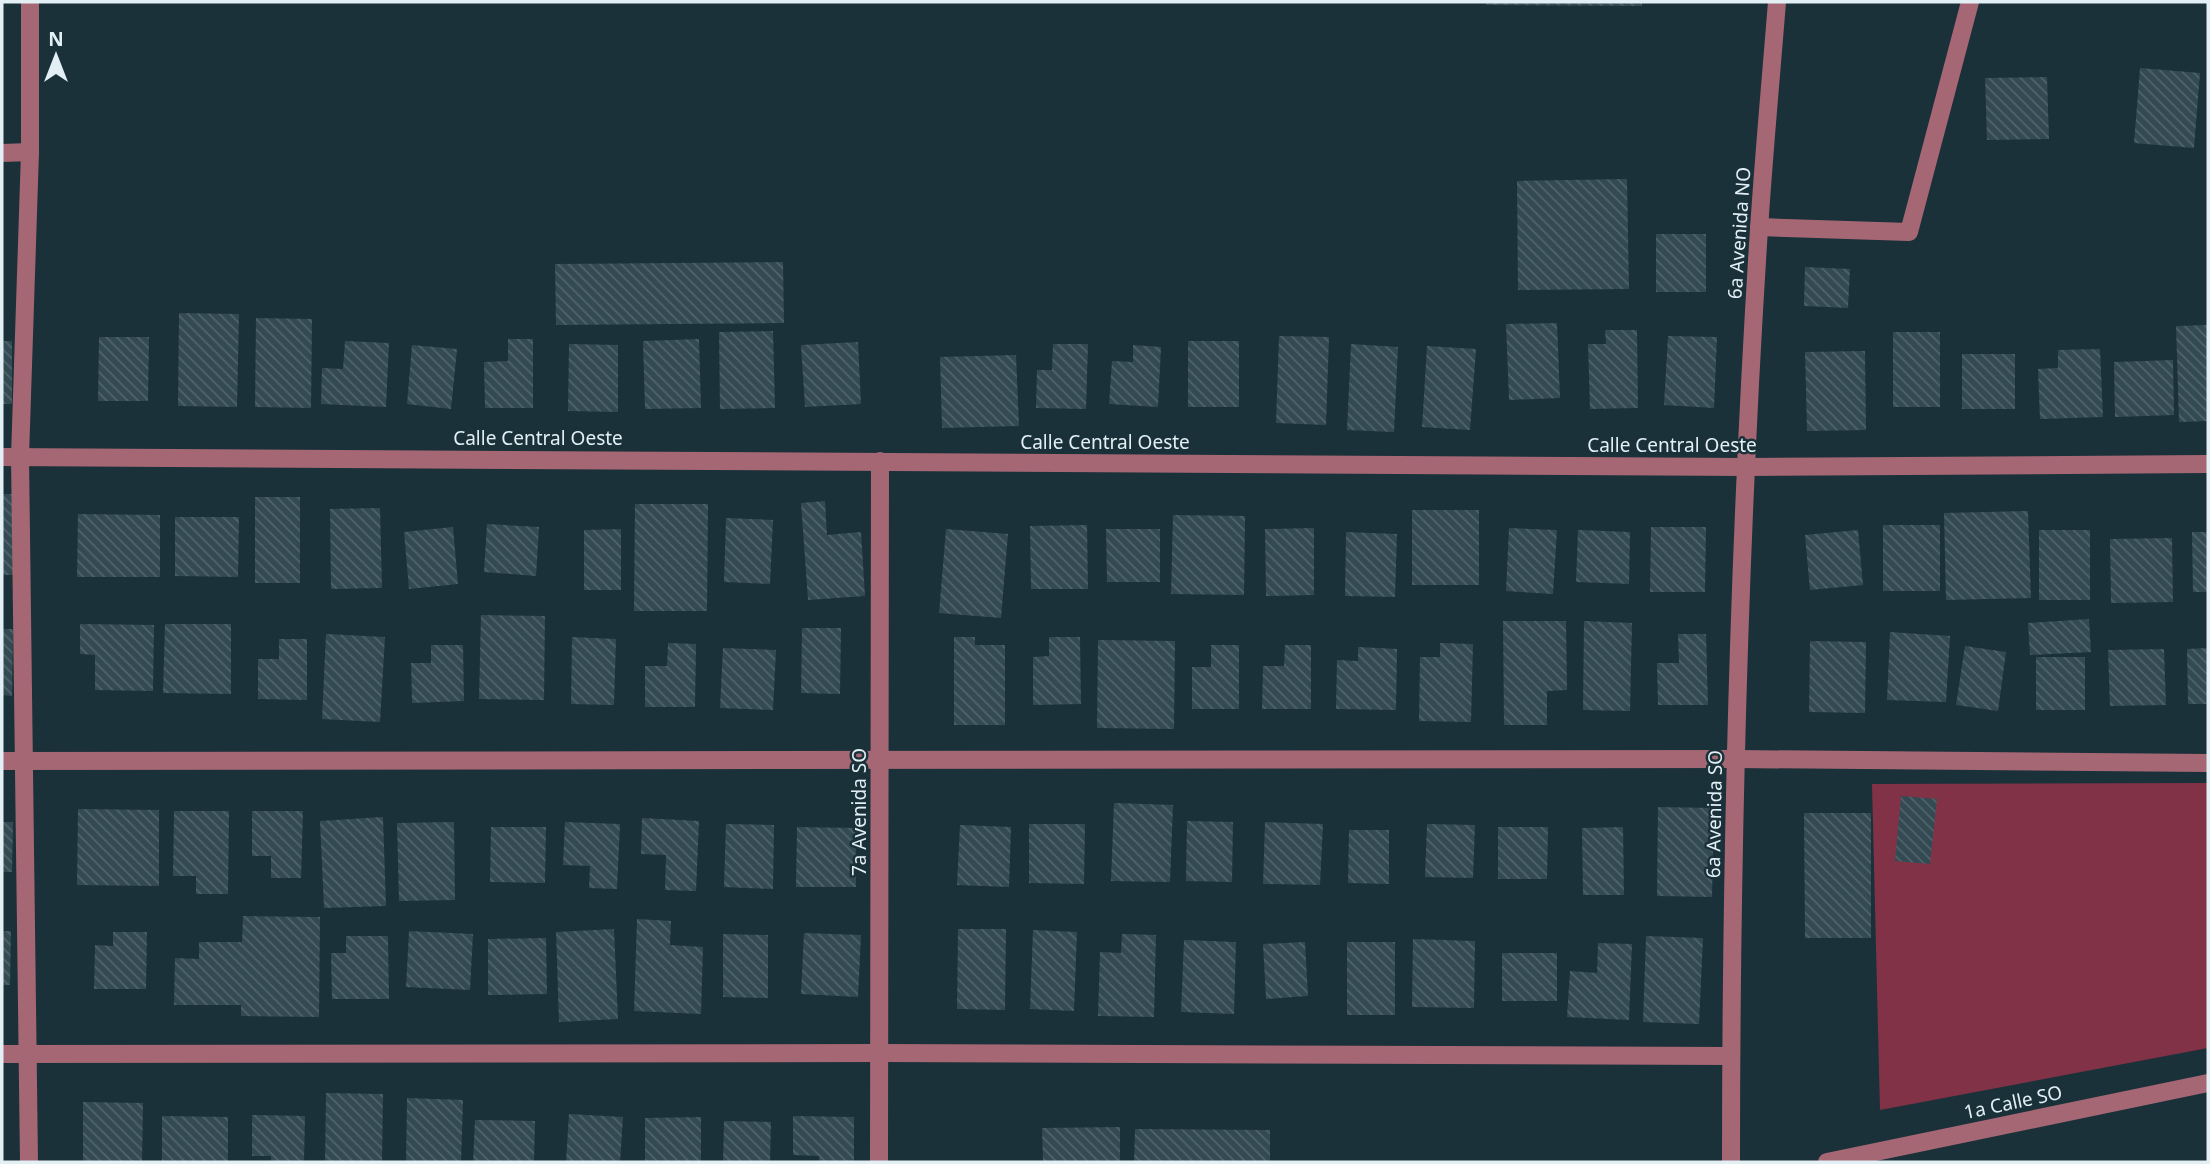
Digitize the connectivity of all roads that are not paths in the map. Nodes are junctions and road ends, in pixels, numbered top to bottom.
1 (30, 2) edge
2 (1777, 2) edge
3 (1970, 2) edge
4 (30, 152) junction
5 (2, 153) edge
6 (1759, 227) junction
7 (2, 457) edge
8 (20, 457) junction
9 (880, 461) junction
10 (2208, 464) edge
11 (1746, 467) junction
12 (1735, 759) junction
13 (2, 761) edge
14 (880, 761) junction
15 (24, 762) junction
16 (2208, 763) edge
17 (879, 1053) junction
18 (2, 1054) edge
19 (27, 1054) junction
20 (1731, 1056) junction
21 (2208, 1083) edge
22 (29, 1162) edge
23 (879, 1162) edge
24 (1731, 1162) edge
25 (1827, 1162) edge

1 - 4 street
2 - 6 street, 6a Avenida NO
3 - 6 street
4 - 5 street
4 - 8 street
6 - 11 street, 6a Avenida NO
7 - 8 street, Calle Central Oeste
8 - 9 street, Calle Central Oeste
8 - 15 street
9 - 11 street, Calle Central Oeste
9 - 14 street, 7a Avenida SO
10 - 11 street, Calle Central Oeste
11 - 12 street, 6a Avenida SO
12 - 14 street
12 - 16 street
12 - 20 street, 6a Avenida SO
13 - 15 street
14 - 15 street
14 - 17 street, 7a Avenida SO
15 - 19 street
17 - 19 street
17 - 20 street
17 - 23 street, 7a Avenida SO
18 - 19 street
19 - 22 street
20 - 24 street, 6a Avenida SO
21 - 25 street, 1a Calle SO

